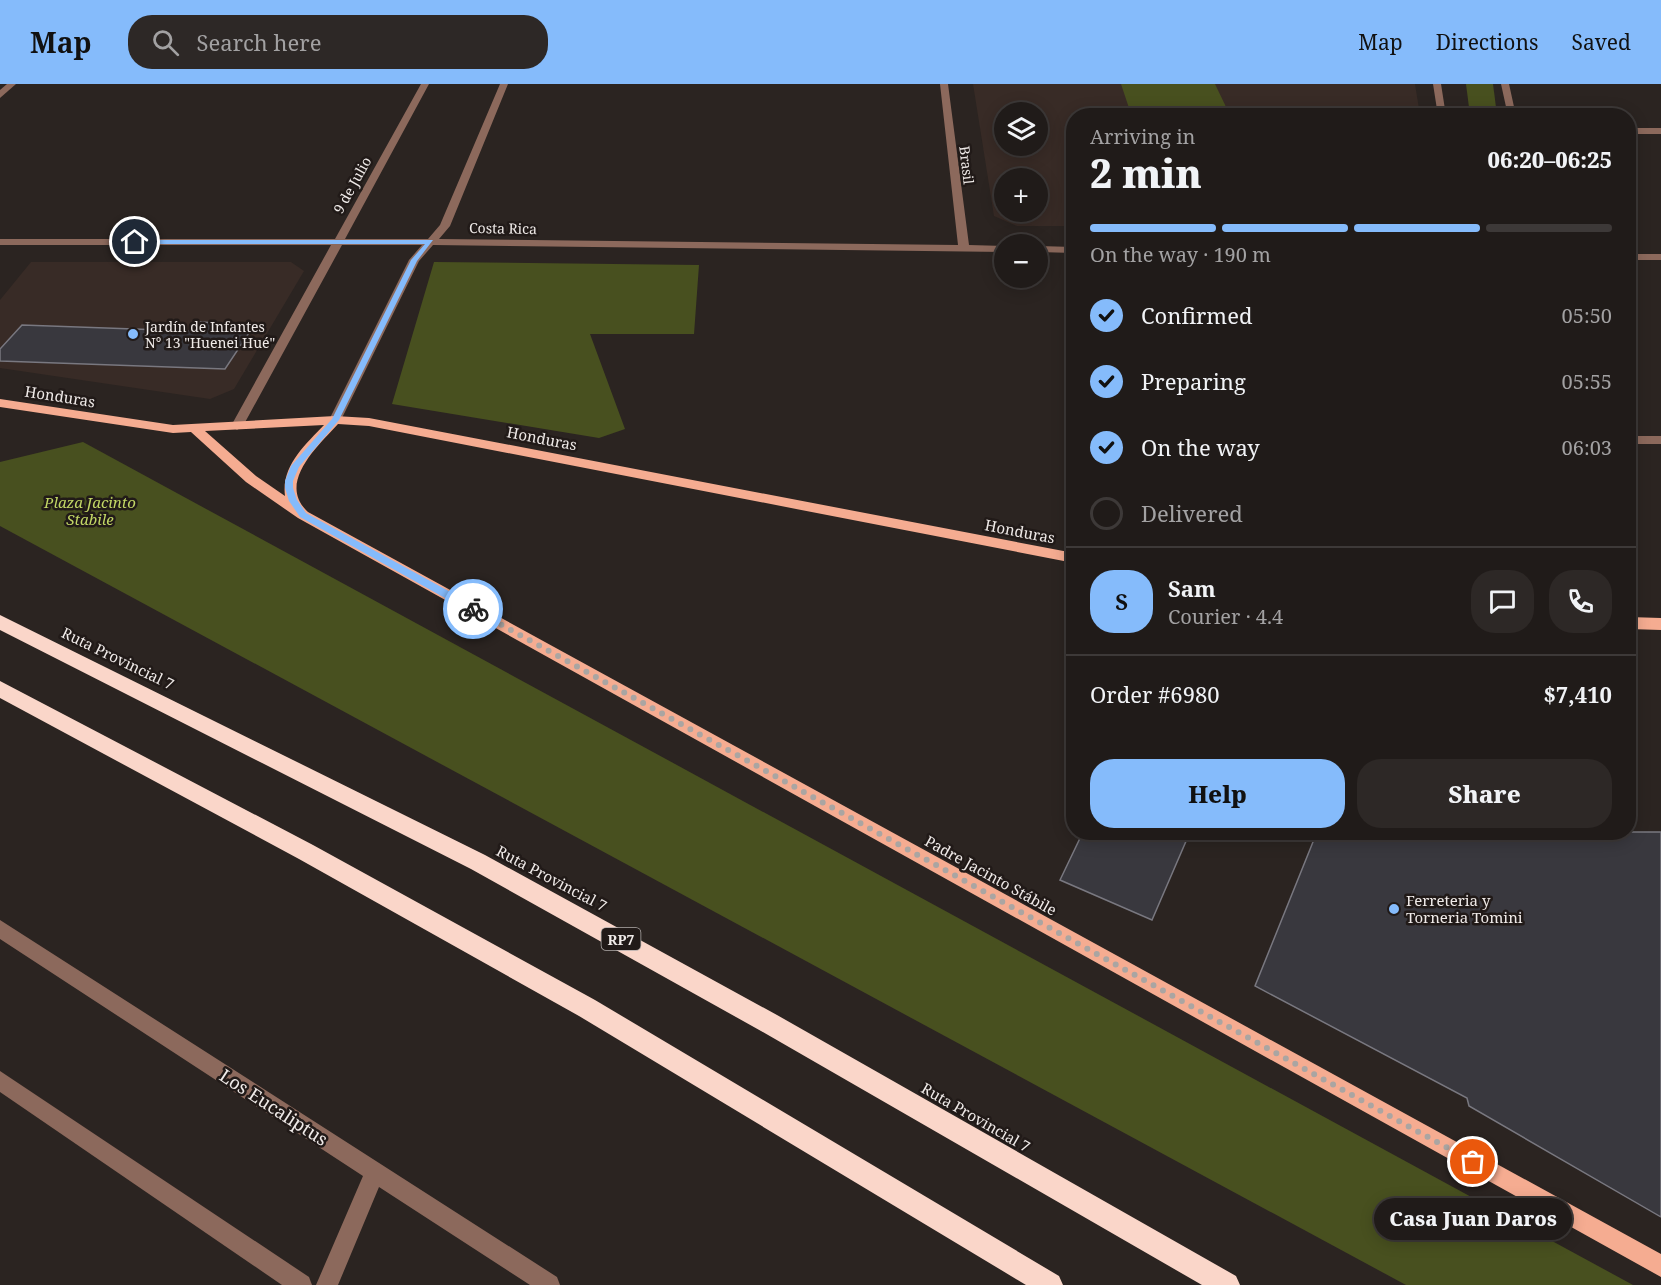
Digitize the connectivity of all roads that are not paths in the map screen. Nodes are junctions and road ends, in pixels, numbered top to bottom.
1 (12, 84) edge
2 (425, 84) edge
3 (504, 84) edge
4 (944, 84) edge
5 (1437, 84) edge
6 (1505, 84) edge
7 (0, 95) edge
8 (1441, 108) edge
9 (1510, 108) edge
10 (1661, 131) edge
11 (1636, 132) edge
12 (0, 242) edge
13 (431, 242) junction
14 (338, 243) junction
15 (964, 249) junction
16 (994, 249) edge
17 (1048, 249) edge
18 (1066, 250) edge
19 (1636, 257) edge
20 (1661, 257) edge
21 (0, 403) edge
22 (335, 420) junction
23 (237, 426) junction
24 (195, 429) junction
25 (1636, 440) edge
26 (1661, 440) edge
27 (303, 515) junction
28 (1066, 556) edge
29 (0, 622) edge
30 (1636, 622) edge
31 (1661, 624) edge
32 (0, 689) edge
33 (0, 929) edge
34 (0, 1081) edge
35 (375, 1172) junction
36 (1661, 1266) edge
37 (300, 1285) edge
38 (327, 1285) edge
39 (549, 1285) edge
40 (1050, 1285) edge
41 (1227, 1285) edge

1 - 7 street
2 - 14 street, 9 de Julio
3 - 13 street
4 - 15 street, Brasil
5 - 8 street
6 - 9 street
10 - 11 street
12 - 14 street, Costa Rica
13 - 14 street, Costa Rica
13 - 15 street, Costa Rica
13 - 22 street
14 - 23 street, 9 de Julio
15 - 16 street, Costa Rica
17 - 18 street
19 - 20 street
21 - 24 main road, Honduras
22 - 23 main road, Honduras
22 - 27 main road
22 - 28 main road, Honduras
23 - 24 main road, Honduras
24 - 27 main road, Padre Jacinto Stábile
25 - 26 street
27 - 36 main road, Padre Jacinto Stábile
29 - 41 highway, Ruta Provincial 7 / RP7
30 - 31 main road
32 - 40 highway
33 - 35 street, Los Eucaliptus
34 - 37 street
35 - 38 street
35 - 39 street, Los Eucaliptus

